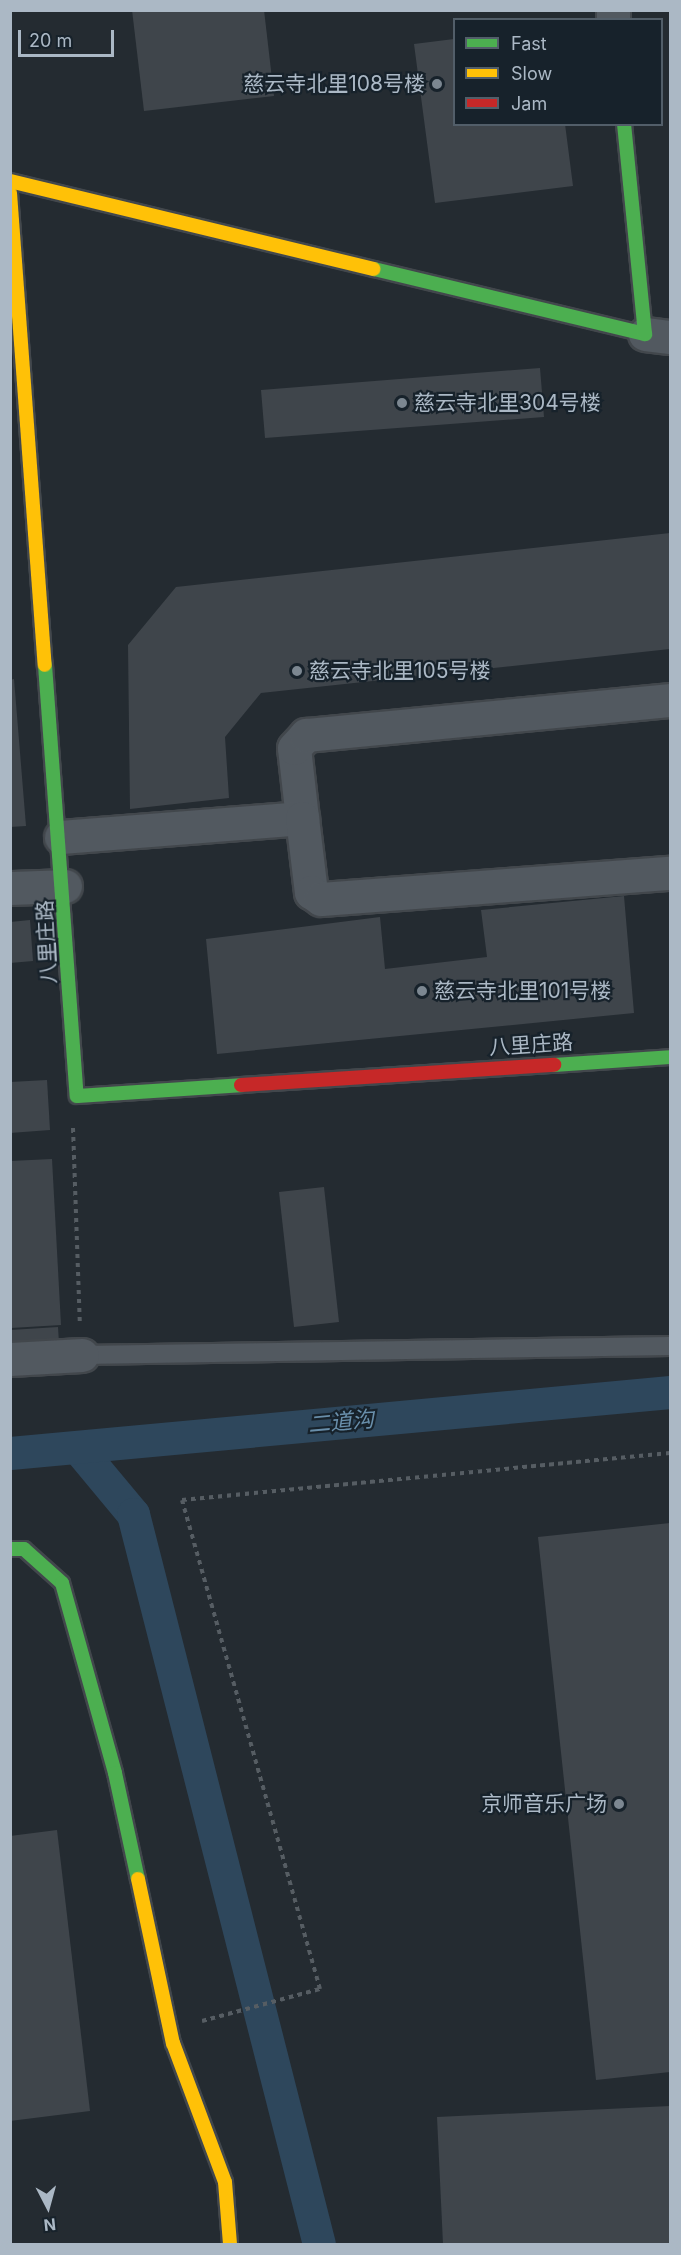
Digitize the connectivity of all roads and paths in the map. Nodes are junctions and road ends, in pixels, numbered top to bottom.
1 (624, 126) edge
2 (10, 182) edge
3 (10, 193) edge
4 (658, 336) edge
5 (670, 700) edge
6 (302, 818) junction
7 (61, 837) junction
8 (670, 873) edge
9 (65, 885) junction
10 (10, 888) edge
11 (670, 1057) edge
12 (77, 1096) junction
13 (670, 1346) edge
14 (82, 1355) junction
15 (10, 1359) edge
16 (670, 1454) edge
17 (10, 1549) edge
18 (190, 2025) dead end
19 (230, 2244) edge

1 - 4 street
2 - 4 street
3 - 7 street, 八里庄路
5 - 6 street
6 - 7 street
6 - 8 street
7 - 9 street, 八里庄路
9 - 10 street
9 - 12 street, 八里庄路
11 - 12 street, 八里庄路
12 - 14 path
13 - 14 lane
14 - 15 street
16 - 18 path
17 - 19 street

